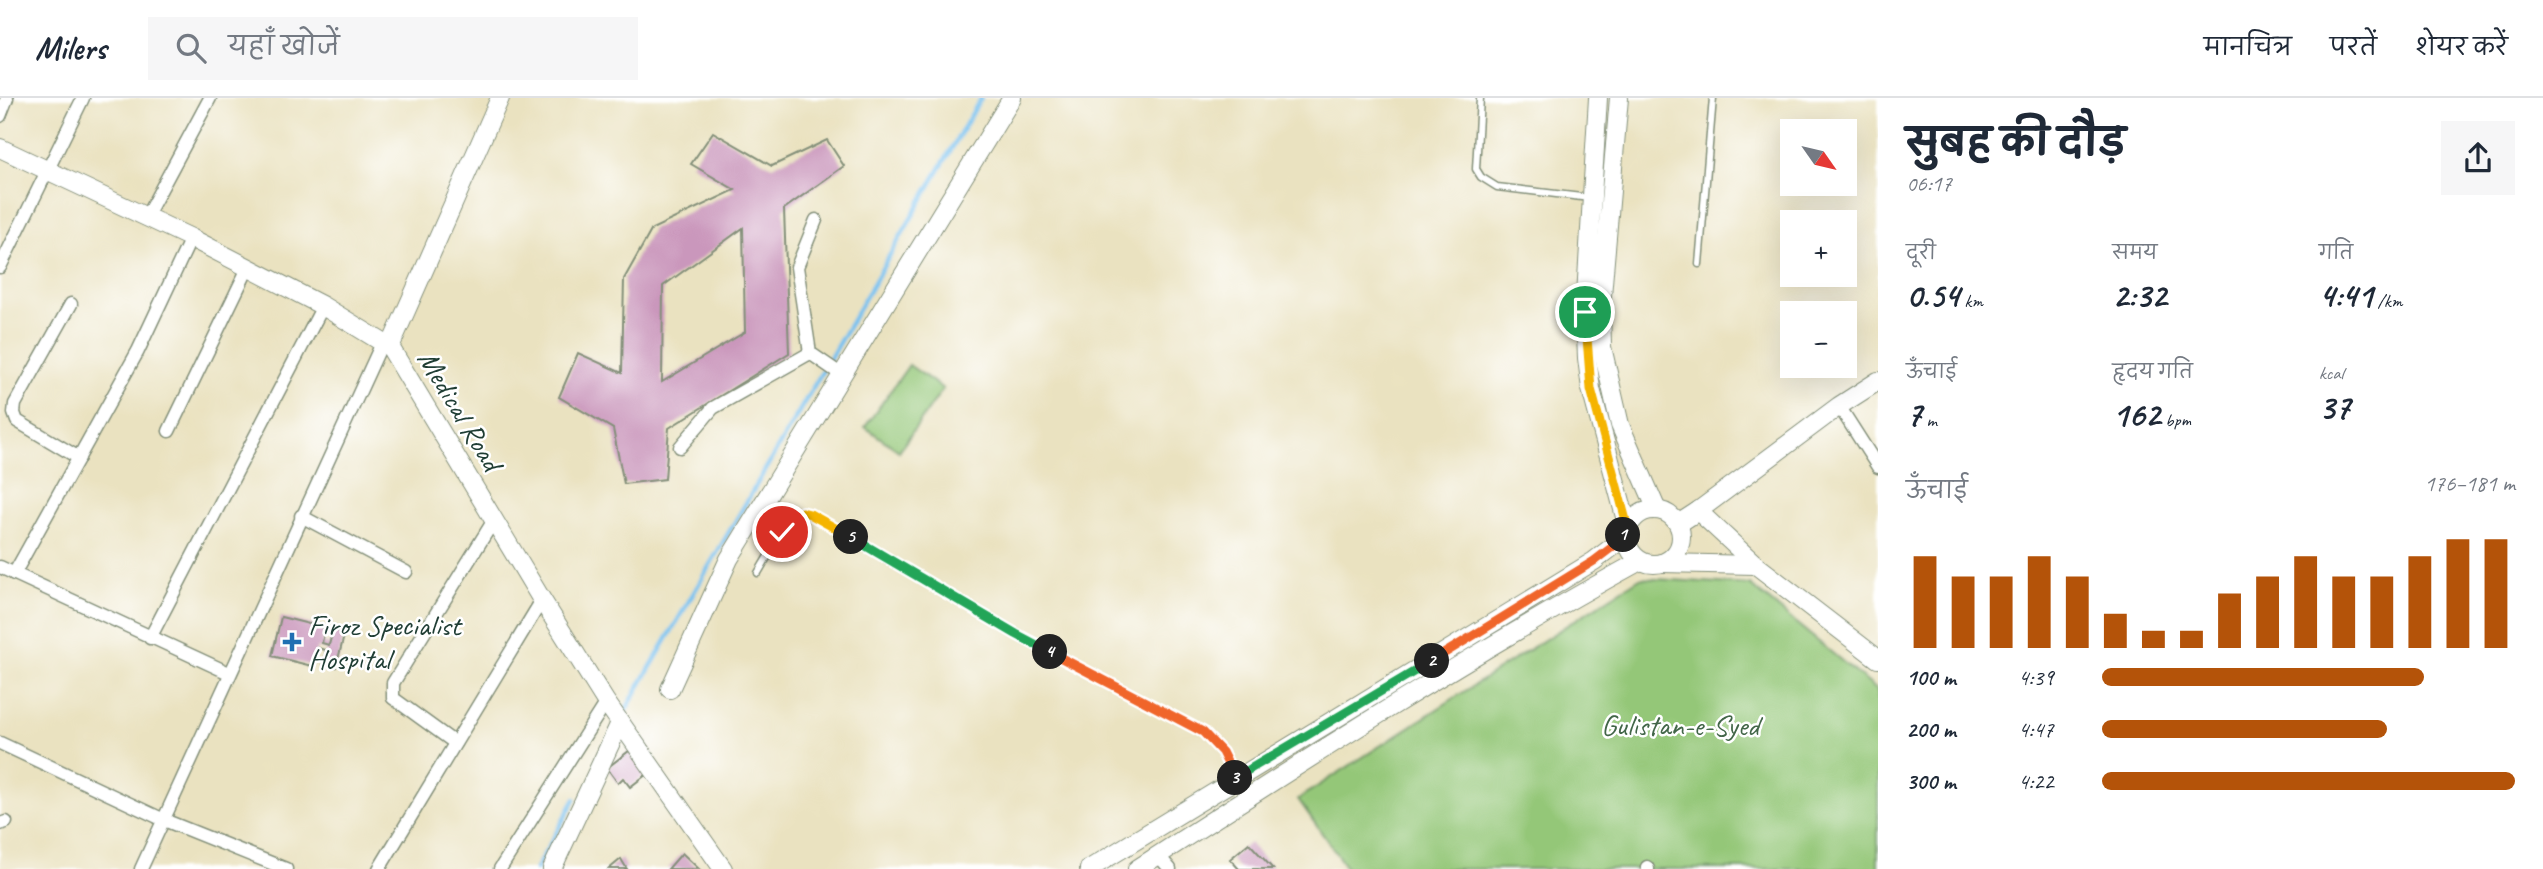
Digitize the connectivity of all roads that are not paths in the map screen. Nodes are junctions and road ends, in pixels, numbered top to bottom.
1 (8, 98) edge
2 (83, 98) edge
3 (211, 98) edge
4 (500, 98) edge
5 (1012, 98) edge
6 (1480, 98) edge
7 (1598, 98) edge
8 (1619, 98) edge
9 (1713, 98) edge
10 (0, 116) edge
11 (0, 148) edge
12 (46, 170) junction
13 (1592, 198) junction
14 (146, 217) junction
15 (816, 219) dead end
16 (191, 238) junction
17 (1699, 264) dead end
18 (0, 267) edge
19 (248, 268) junction
20 (71, 304) dead end
21 (323, 306) junction
22 (386, 344) junction
23 (810, 354) junction
24 (842, 374) junction
25 (1878, 381) edge
26 (1839, 406) junction
27 (169, 431) dead end
28 (680, 447) dead end
29 (79, 458) junction
30 (1878, 467) edge
31 (1657, 510) junction
32 (1698, 511) junction
33 (301, 516) junction
34 (494, 520) junction
35 (1678, 524) junction
36 (1628, 528) junction
37 (1640, 561) junction
38 (1660, 563) junction
39 (1756, 565) junction
40 (0, 567) edge
41 (406, 572) dead end
42 (758, 573) dead end
43 (14, 574) junction
44 (542, 600) junction
45 (1484, 628) junction
46 (150, 638) junction
47 (1494, 645) junction
48 (1878, 659) edge
49 (229, 673) junction
50 (670, 690) dead end
51 (606, 702) junction
52 (620, 723) junction
53 (0, 743) edge
54 (454, 743) junction
55 (1236, 779) junction
56 (164, 820) junction
57 (253, 856) junction
58 (1164, 862) edge
59 (141, 869) edge
60 (247, 869) edge
61 (286, 869) edge
62 (379, 869) edge
63 (500, 869) edge
64 (552, 869) edge
65 (723, 869) edge
66 (1088, 869) edge
67 (1137, 869) edge

1 - 10 street
2 - 12 street
3 - 14 street
4 - 22 street
5 - 24 street
6 - 13 lane
7 - 13 street
8 - 31 street
9 - 17 lane
11 - 12 street, Medical Road
12 - 14 street, Medical Road
12 - 18 street
13 - 36 street
14 - 16 street, Medical Road
15 - 23 street
16 - 19 street, Medical Road
16 - 29 street
19 - 21 street, Medical Road
19 - 27 street
20 - 29 street
21 - 22 street, Medical Road
21 - 46 street
22 - 33 street
22 - 34 street, Medical Road
23 - 24 street
23 - 28 street
24 - 50 street
25 - 26 street
26 - 30 street
26 - 32 street
29 - 43 street
31 - 35 street
31 - 36 street
32 - 35 street
32 - 39 street
33 - 41 street
33 - 49 street
34 - 44 street, Medical Road
34 - 54 street
35 - 38 street
36 - 37 street
36 - 45 street
37 - 38 street
37 - 47 street
38 - 39 street
39 - 48 street
40 - 43 street
42 - 55 lane
43 - 46 street
44 - 51 street, Medical Road
44 - 54 street
45 - 47 street
45 - 55 street
46 - 49 street
47 - 58 street
49 - 56 street
51 - 52 street, Medical Road
51 - 63 street
52 - 64 street
52 - 65 street, Medical Road
53 - 56 street
54 - 62 street
55 - 66 street
56 - 57 street
56 - 59 street
57 - 60 street
57 - 61 street
58 - 67 street

